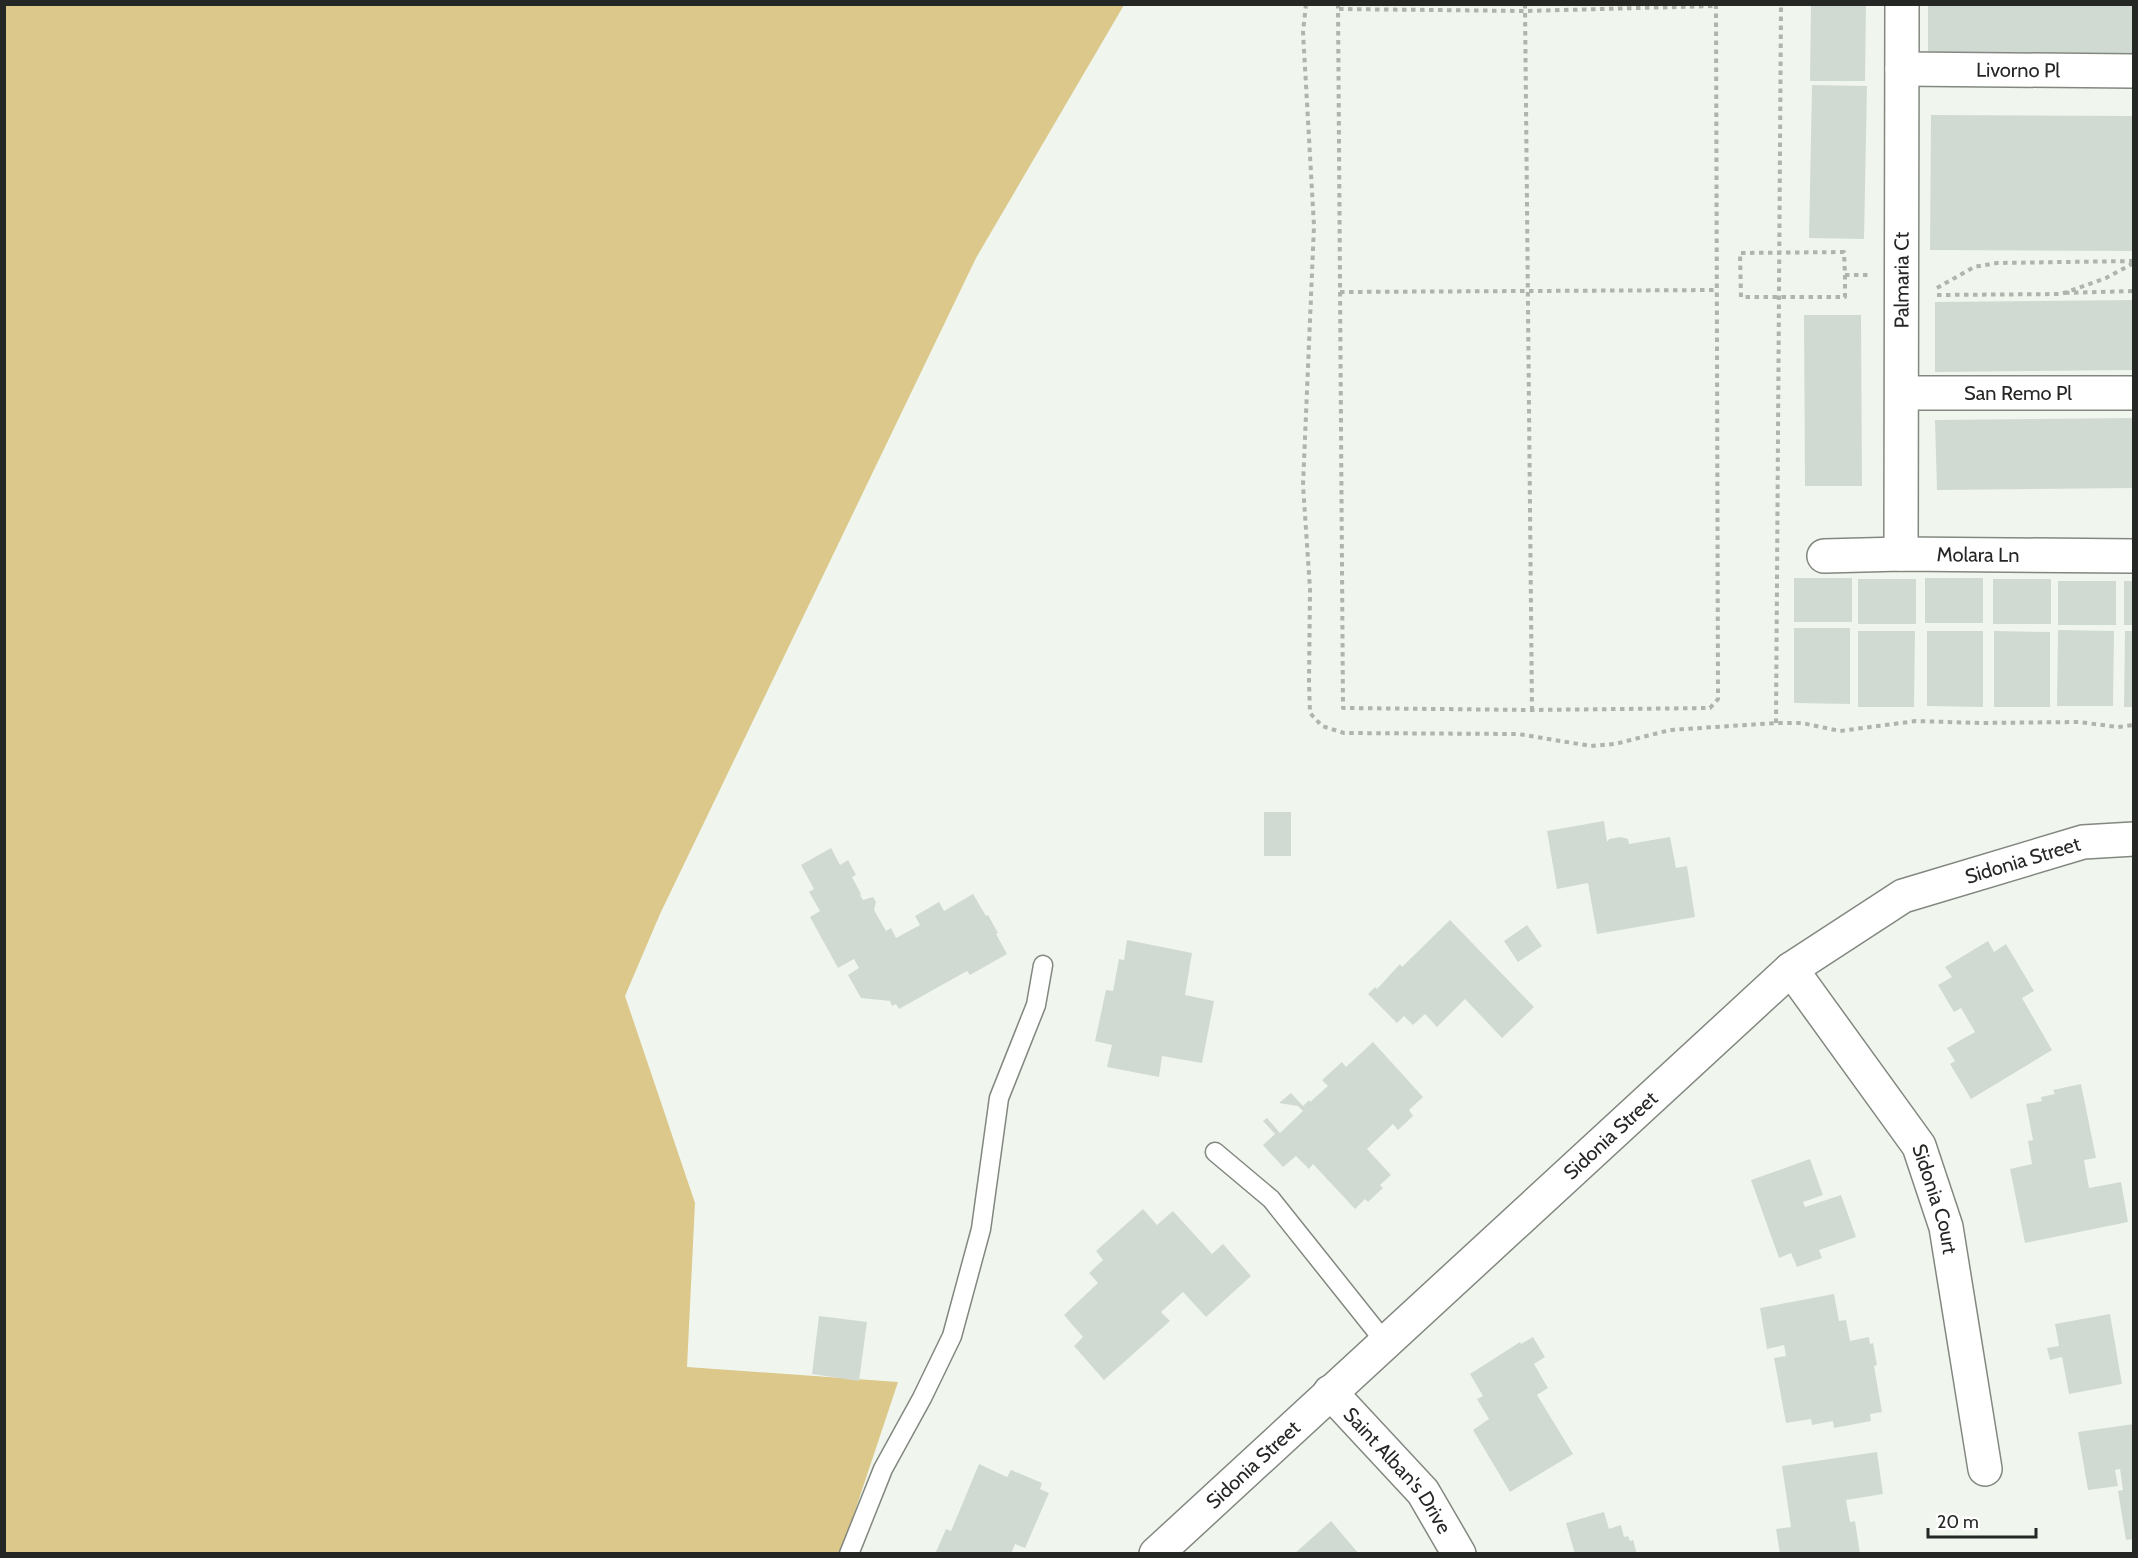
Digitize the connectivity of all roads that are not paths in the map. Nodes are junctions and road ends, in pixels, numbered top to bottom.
1 (1902, 4) edge
2 (1902, 69) junction
3 (2133, 71) edge
4 (1902, 393) junction
5 (2133, 393) edge
6 (1901, 554) junction
7 (1824, 556) dead end
8 (2133, 556) edge
9 (2133, 838) edge
10 (1043, 965) dead end
11 (1791, 969) junction
12 (1215, 1152) dead end
13 (1385, 1342) junction
14 (1330, 1392) junction
15 (1985, 1469) dead end
16 (849, 1554) edge
17 (1156, 1554) edge
18 (1460, 1554) edge

1 - 2 street, Palmaria Ct
2 - 3 street, Livorno Pl
2 - 4 street, Palmaria Ct
4 - 5 street, San Remo Pl
4 - 6 street, Palmaria Ct
6 - 7 street, Molara Ln
6 - 8 street, Molara Ln
9 - 11 street, Sidonia Street
10 - 16 lane
11 - 13 street, Sidonia Street
11 - 15 street, Sidonia Court
12 - 13 lane
13 - 14 street, Sidonia Street
14 - 17 street, Sidonia Street
14 - 18 street, Saint Alban's Drive

